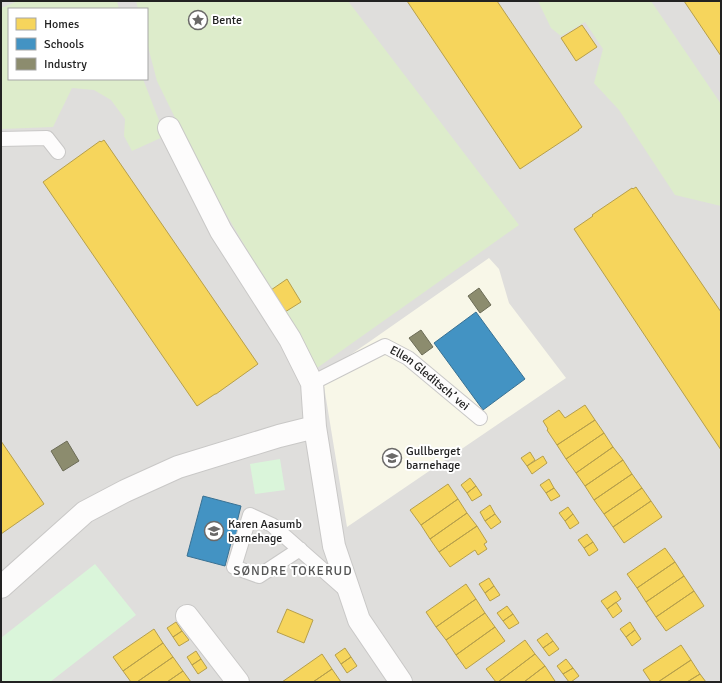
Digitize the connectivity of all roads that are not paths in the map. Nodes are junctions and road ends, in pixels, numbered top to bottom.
1 (169, 128) dead end
2 (1, 140) edge
3 (58, 152) dead end
4 (312, 383) junction
5 (480, 418) dead end
6 (315, 427) junction
7 (300, 549) junction
8 (1, 587) edge
9 (350, 594) junction
10 (187, 616) dead end
11 (238, 682) edge
12 (401, 682) edge

1 - 4 street
2 - 3 lane
4 - 5 lane, Ellen Gleditsch’ vei
4 - 6 street
6 - 8 street
6 - 9 street
7 - 7 lane
7 - 9 lane
9 - 12 street
10 - 11 street

